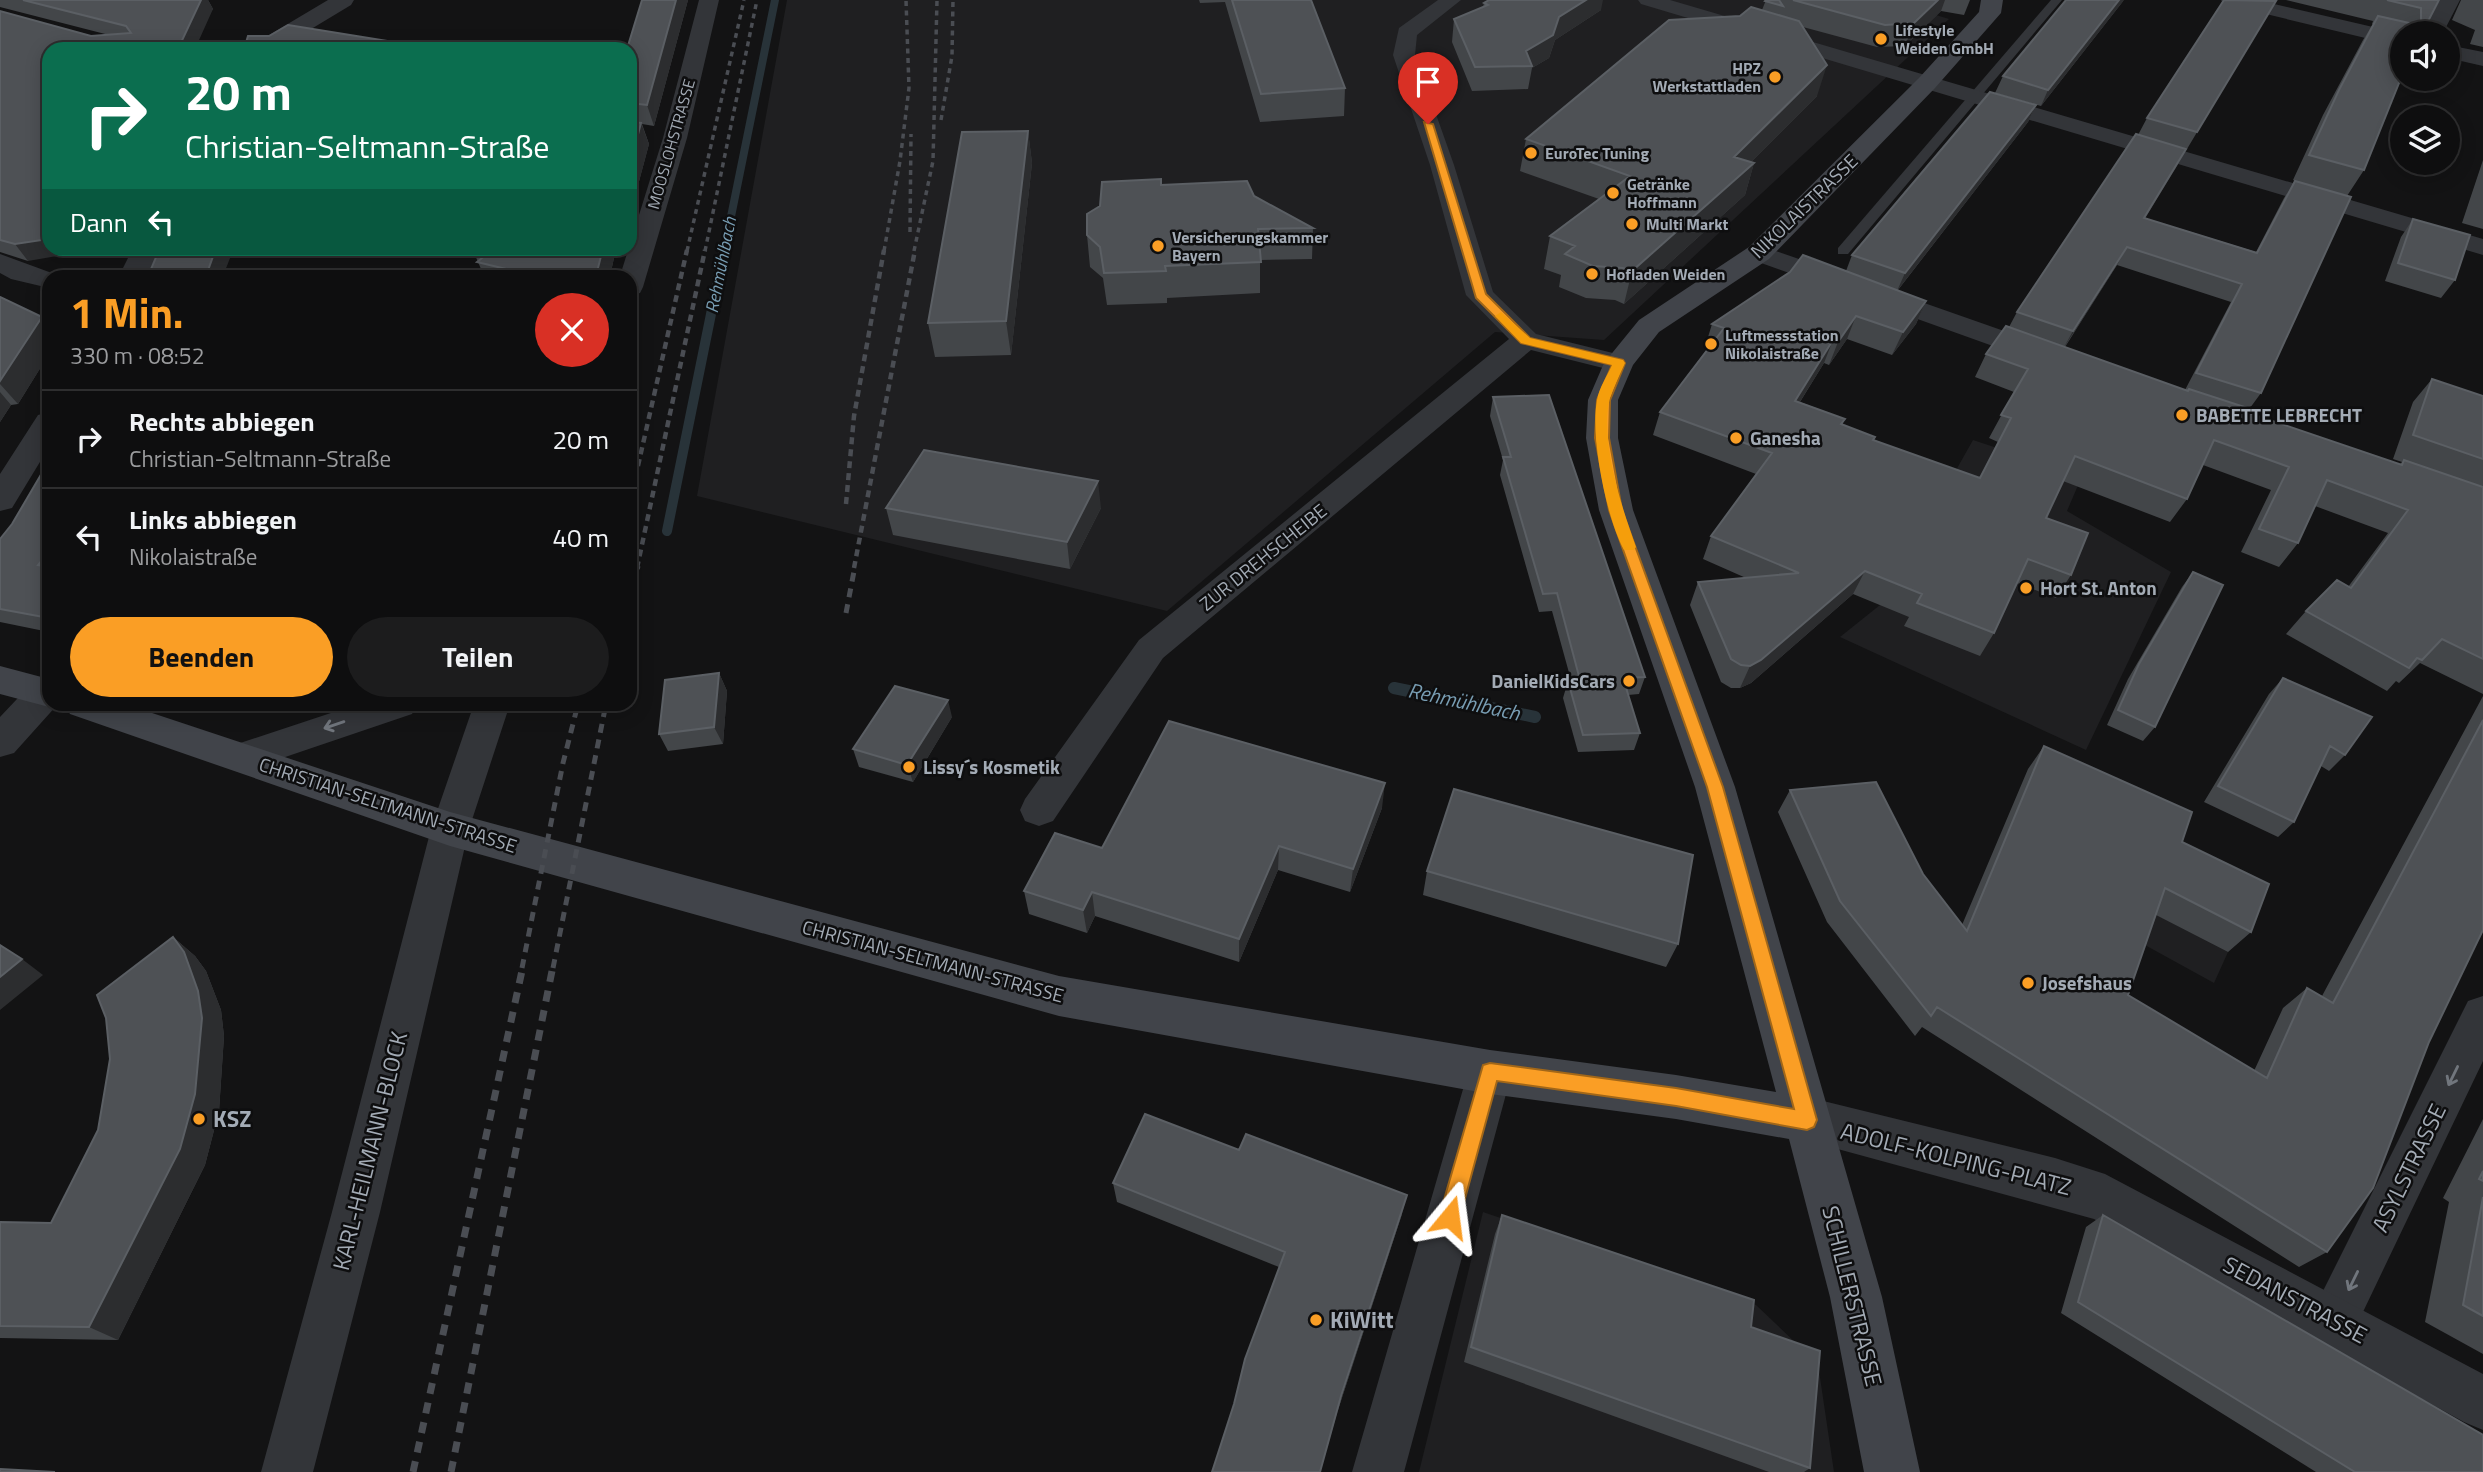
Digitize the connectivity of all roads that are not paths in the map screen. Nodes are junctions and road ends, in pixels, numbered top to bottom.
1 (343, 0) edge
2 (709, 0) edge
3 (1451, 0) edge
4 (1648, 0) edge
5 (1992, 0) edge
6 (2057, 0) edge
7 (2231, 0) edge
8 (2450, 0) edge
9 (1681, 4) edge
10 (2439, 21) edge
11 (2390, 38) edge
12 (274, 42) edge
13 (2460, 54) edge
14 (2483, 59) edge
15 (1927, 83) junction
16 (1973, 96) junction
17 (2483, 247) edge
18 (1843, 251) dead end
19 (1759, 253) junction
20 (0, 262) edge
21 (634, 270) edge
22 (42, 278) edge
23 (1526, 340) junction
24 (1619, 363) junction
25 (2069, 364) edge
26 (42, 433) edge
27 (0, 500) edge
28 (0, 680) edge
29 (42, 692) edge
30 (42, 698) edge
31 (104, 711) edge
32 (378, 711) edge
33 (490, 711) edge
34 (0, 742) edge
35 (241, 757) junction
36 (1039, 810) dead end
37 (450, 829) junction
38 (2483, 1015) edge
39 (1490, 1072) junction
40 (1807, 1120) junction
41 (2105, 1198) joint
42 (2334, 1320) junction
43 (2483, 1404) edge
44 (287, 1472) edge
45 (1378, 1472) edge
46 (1892, 1472) edge

1 - 12 street
2 - 21 street, MOOSLOHSTRASSE
3 - 23 street
4 - 9 street
5 - 15 main road, NIKOLAISTRASSE
6 - 16 lane
7 - 11 street
8 - 10 street
9 - 15 street
13 - 14 street
15 - 16 street
15 - 19 main road, NIKOLAISTRASSE
16 - 17 street
16 - 18 lane
19 - 24 main road, NIKOLAISTRASSE
19 - 25 street
20 - 22 street
23 - 24 street
23 - 36 street, ZUR DREHSCHEIBE
24 - 40 main road, NIKOLAISTRASSE
26 - 27 street
28 - 29 main road
30 - 34 street
31 - 35 main road, CHRISTIAN-SELTMANN-STRASSE
32 -> 35 street
33 - 37 street
35 - 37 main road, CHRISTIAN-SELTMANN-STRASSE
37 - 39 main road, CHRISTIAN-SELTMANN-STRASSE
37 - 44 street, KARL-HEILMANN-BLOCK
38 -> 42 street, ASYLSTRASSE
39 - 40 main road, CHRISTIAN-SELTMANN-STRASSE
39 - 45 street
40 - 41 street, ADOLF-KOLPING-PLATZ
40 - 46 main road, SCHILLERSTRASSE
41 - 42 street, SEDANSTRASSE
42 - 43 street, SEDANSTRASSE

